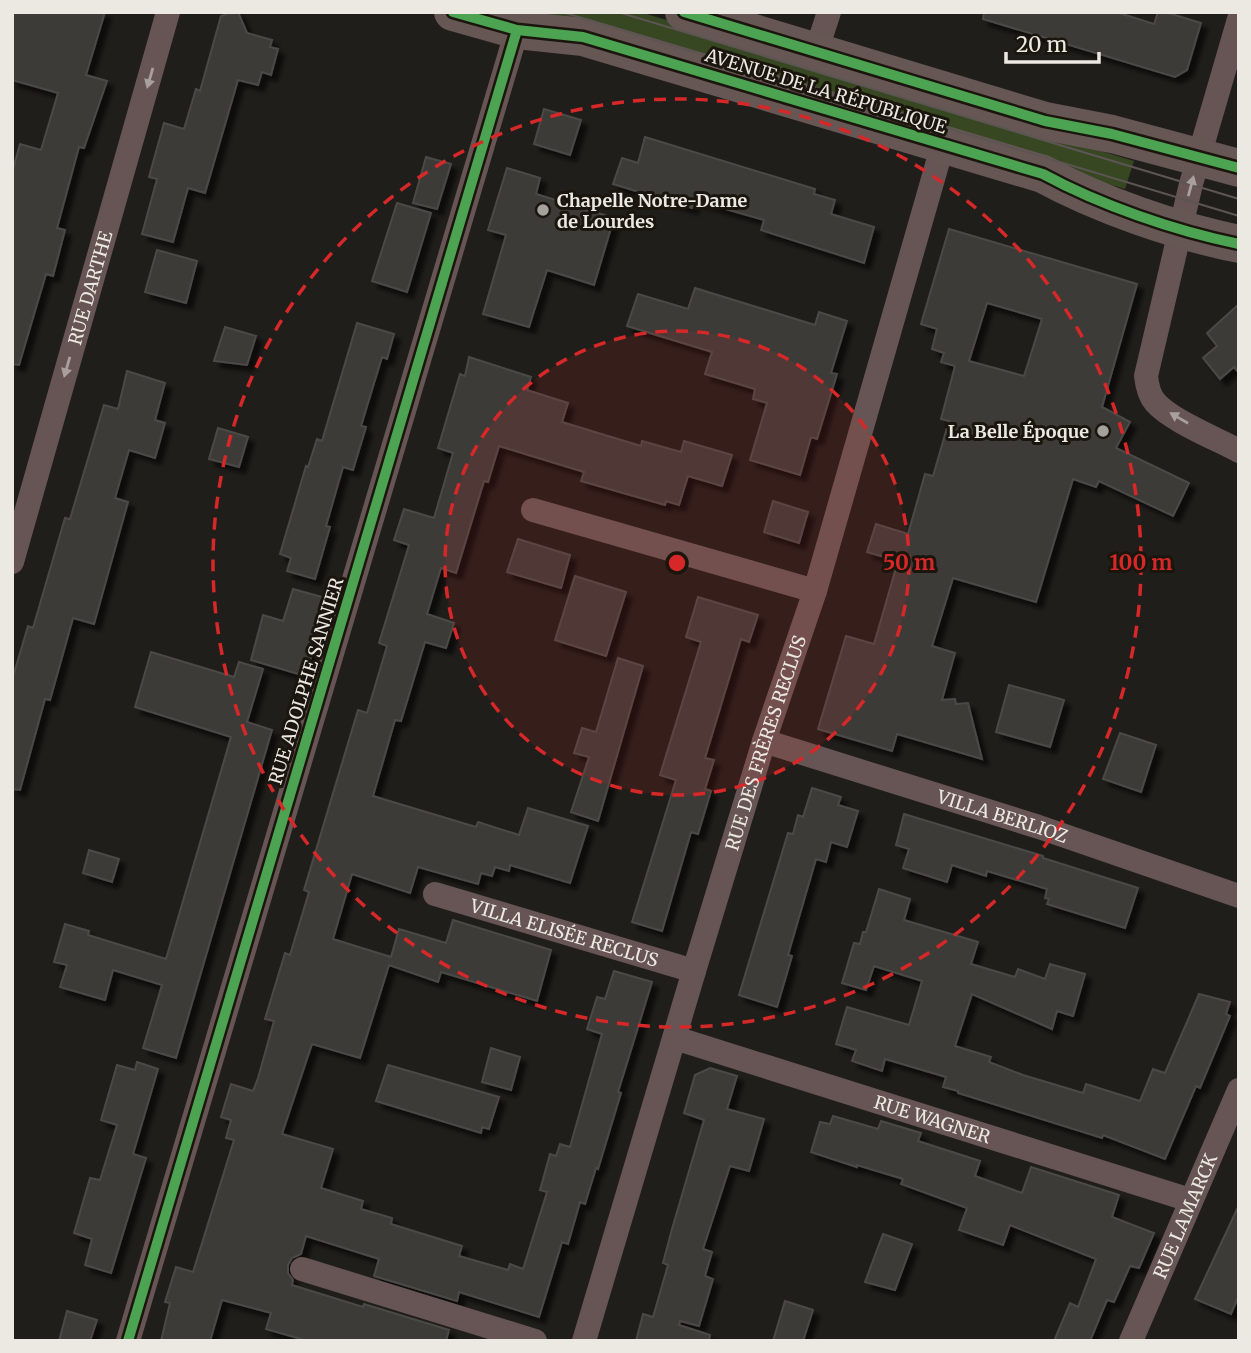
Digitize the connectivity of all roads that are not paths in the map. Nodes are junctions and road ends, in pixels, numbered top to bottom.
1 (168, 12) edge
2 (453, 12) edge
3 (684, 12) edge
4 (828, 12) edge
5 (1239, 19) edge
6 (517, 30) junction
7 (816, 52) junction
8 (943, 144) junction
9 (1199, 157) junction
10 (1239, 168) edge
11 (1182, 228) junction
12 (1239, 244) edge
13 (1239, 451) edge
14 (533, 510) dead end
15 (12, 562) edge
16 (815, 591) junction
17 (764, 741) junction
18 (435, 894) dead end
19 (1239, 896) edge
20 (694, 971) junction
21 (675, 1038) junction
22 (1239, 1090) edge
23 (1190, 1200) junction
24 (302, 1269) dead end
25 (128, 1341) edge
26 (536, 1341) edge
27 (584, 1341) edge
28 (1131, 1341) edge

1 -> 15 street, RUE DARTHE
2 - 6 main road, AVENUE DE LA RÉPUBLIQUE
3 - 7 main road, AVENUE DE LA RÉPUBLIQUE
4 - 7 street
5 - 9 street
6 - 8 main road, AVENUE DE LA RÉPUBLIQUE
6 - 25 street, RUE ADOLPHE SANNIER
7 - 9 main road, AVENUE DE LA RÉPUBLIQUE
8 - 11 main road, AVENUE DE LA RÉPUBLIQUE
8 - 16 street, RUE DES FRÈRES RECLUS
9 - 10 main road, AVENUE DE LA RÉPUBLIQUE
11 -> 9 street
11 - 12 main road, AVENUE DE LA RÉPUBLIQUE
13 -> 11 street
14 - 16 street
16 - 17 street, RUE DES FRÈRES RECLUS
17 - 19 street, VILLA BERLIOZ
17 - 20 street, RUE DES FRÈRES RECLUS
18 - 20 street, VILLA ELISÉE RECLUS
20 - 21 street, RUE DES FRÈRES RECLUS
21 - 23 street, RUE WAGNER
21 - 27 street, RUE DES FRÈRES RECLUS
22 - 23 street, RUE LAMARCK
23 - 28 street, RUE LAMARCK
24 - 26 street

